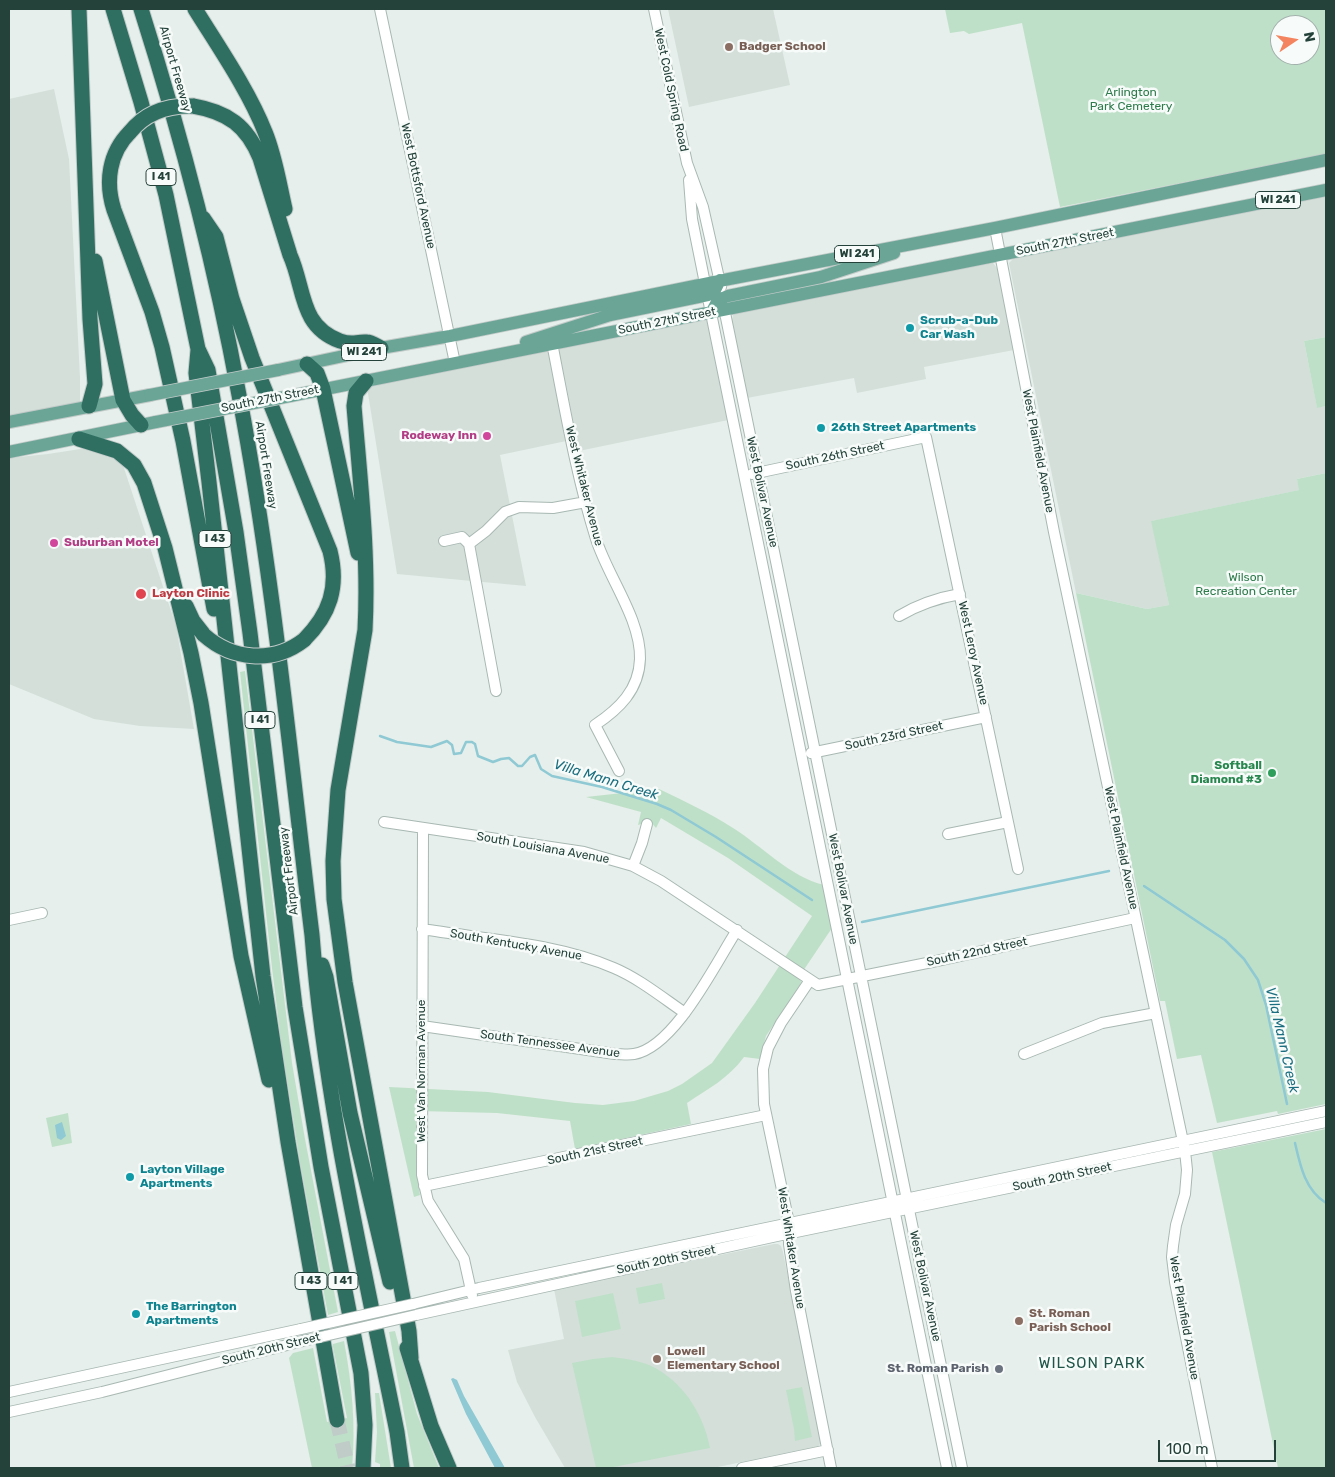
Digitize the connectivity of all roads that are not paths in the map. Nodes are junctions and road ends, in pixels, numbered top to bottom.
1 (79, 9) edge
2 (114, 9) edge
3 (141, 9) edge
4 (195, 9) edge
5 (380, 9) edge
6 (654, 9) edge
7 (1326, 160) edge
8 (689, 171) junction
9 (1326, 190) edge
10 (199, 213) junction
11 (87, 215) junction
12 (995, 228) junction
13 (941, 237) junction
14 (1000, 255) junction
15 (295, 267) junction
16 (720, 280) junction
17 (706, 289) junction
18 (724, 304) junction
19 (711, 313) junction
20 (450, 336) junction
21 (552, 343) junction
22 (381, 348) junction
23 (198, 349) junction
24 (481, 358) junction
25 (455, 363) junction
26 (307, 364) junction
27 (737, 370) junction
28 (723, 372) junction
29 (366, 381) junction
30 (323, 389) junction
31 (123, 400) junction
32 (89, 406) junction
33 (9, 422) edge
34 (148, 423) junction
35 (79, 438) junction
36 (926, 438) joint
37 (9, 452) edge
38 (758, 472) junction
39 (744, 475) junction
40 (586, 502) junction
41 (444, 541) dead end
42 (469, 544) junction
43 (172, 572) junction
44 (960, 594) junction
45 (366, 606) junction
46 (786, 610) junction
47 (772, 613) junction
48 (899, 616) dead end
49 (496, 691) dead end
50 (986, 717) junction
51 (236, 730) junction
52 (816, 752) junction
53 (801, 755) junction
54 (619, 771) dead end
55 (384, 822) dead end
56 (1008, 822) junction
57 (646, 824) dead end
58 (423, 829) junction
59 (948, 834) dead end
60 (633, 866) junction
61 (1018, 869) dead end
62 (42, 914) dead end
63 (1135, 918) junction
64 (9, 920) edge
65 (422, 929) junction
66 (737, 930) junction
67 (312, 935) junction
68 (861, 976) junction
69 (848, 979) junction
70 (814, 982) junction
71 (1156, 1012) junction
72 (685, 1013) junction
73 (422, 1026) junction
74 (1024, 1054) dead end
75 (1326, 1111) edge
76 (766, 1115) junction
77 (1326, 1122) edge
78 (288, 1142) junction
79 (1184, 1146) junction
80 (424, 1186) junction
81 (907, 1198) junction
82 (893, 1202) junction
83 (909, 1209) junction
84 (895, 1212) junction
85 (789, 1229) junction
86 (471, 1290) junction
87 (473, 1301) junction
88 (242, 1342) junction
89 (245, 1355) junction
90 (411, 1358) junction
91 (9, 1392) edge
92 (9, 1412) edge
93 (337, 1420) tunnel mouth
94 (828, 1450) junction
95 (363, 1468) edge
96 (402, 1468) edge
97 (449, 1468) edge
98 (742, 1468) edge
99 (831, 1468) edge
100 (947, 1468) edge
101 (962, 1468) edge
102 (1212, 1468) edge

1 - 11 highway
2 - 23 highway, I 41
3 - 10 highway, Airport Freeway / I 41
4 - 15 highway
5 - 20 street, West Bottsford Avenue
6 - 8 street, West Cold Spring Road
7 - 12 main road, WI 241
8 - 16 street, West Cold Spring Road
8 - 17 street, West Cold Spring Road
9 - 14 main road, South 27th Street / WI 241
10 - 43 highway, bridge
10 - 67 highway, Airport Freeway / I 41
11 - 31 highway
11 - 32 highway
12 - 13 main road, WI 241
12 - 14 street, West Plainfield Avenue
13 - 16 main road, WI 241
13 - 18 main road
14 - 18 main road, South 27th Street / WI 241
14 - 63 street, West Plainfield Avenue
15 - 22 highway
15 - 51 highway, bridge
16 - 17 main road
16 - 18 street, West Cold Spring Road
17 - 19 street, West Cold Spring Road
17 - 20 main road, WI 241
17 - 24 main road
18 - 19 main road
18 - 27 street, West Bolivar Avenue
19 - 21 main road, South 27th Street / WI 241
19 - 28 street, West Bolivar Avenue
20 - 22 main road, WI 241
20 - 25 street, West Bottsford Avenue
21 - 24 main road, South 27th Street / WI 241
21 - 40 street, West Whitaker Avenue
22 - 26 main road, WI 241
23 - 51 highway, I 43
23 - 95 highway, I 41
24 - 25 main road, South 27th Street / WI 241
25 - 29 main road, South 27th Street / WI 241
26 - 30 highway
26 - 31 main road, WI 241, bridge
27 - 28 street
27 - 38 street, West Bolivar Avenue
28 - 39 street, West Bolivar Avenue
29 - 30 main road, South 27th Street / WI 241
29 - 45 highway
30 - 34 main road, South 27th Street / WI 241, bridge
30 - 45 highway
31 - 32 main road, WI 241
31 - 34 highway
32 - 33 main road, WI 241
34 - 35 main road, South 27th Street / WI 241
35 - 37 main road, South 27th Street / WI 241
35 - 43 highway
36 - 38 street, South 26th Street
36 - 44 street, West Leroy Avenue
38 - 39 street, South 26th Street
38 - 46 street, West Bolivar Avenue
39 - 47 street, West Bolivar Avenue
40 - 42 street
40 - 54 street, West Whitaker Avenue
41 - 42 street
42 - 49 street
43 - 78 highway
44 - 48 street
44 - 50 street, West Leroy Avenue
45 - 90 highway
46 - 47 street
46 - 52 street, West Bolivar Avenue
47 - 53 street, West Bolivar Avenue
50 - 52 street, South 23rd Street
50 - 56 street, West Leroy Avenue
51 - 78 highway, I 43
52 - 53 street, South 23rd Street
52 - 68 street, West Bolivar Avenue
53 - 69 street, West Bolivar Avenue
55 - 58 street, South Louisiana Avenue
56 - 59 street
56 - 61 street, West Leroy Avenue
57 - 60 street
58 - 60 street, South Louisiana Avenue
58 - 65 street, West Van Norman Avenue
60 - 66 street, South Louisiana Avenue
62 - 64 street
63 - 68 street, South 22nd Street
63 - 71 street, West Plainfield Avenue
65 - 72 street, South Kentucky Avenue
65 - 73 street, West Van Norman Avenue
66 - 70 street, South Louisiana Avenue
66 - 72 street, South Tennessee Avenue
67 - 90 highway
67 - 96 highway, I 41
68 - 69 street, South 22nd Street
68 - 81 street, West Bolivar Avenue
69 - 70 street, South 22nd Street
69 - 82 street, West Bolivar Avenue
70 - 76 street, West Whitaker Avenue
71 - 74 street
71 - 79 street, West Plainfield Avenue
72 - 73 street, South Tennessee Avenue
73 - 80 street, West Van Norman Avenue
75 - 79 street, South 20th Street
76 - 80 street, South 21st Street
76 - 85 street, West Whitaker Avenue
77 - 79 street, South 20th Street
78 - 93 highway, I 43
79 - 81 street, South 20th Street
79 - 83 street, South 20th Street
79 - 102 street, West Plainfield Avenue
80 - 86 street, West Van Norman Avenue
81 - 82 street, South 20th Street
81 - 83 street, West Bolivar Avenue
82 - 84 street, West Bolivar Avenue
82 - 85 street, South 20th Street
83 - 84 street, South 20th Street
83 - 101 street, West Bolivar Avenue
84 - 85 street, South 20th Street
84 - 100 street, West Bolivar Avenue
85 - 86 street, South 20th Street
85 - 87 street, South 20th Street
85 - 94 street, West Whitaker Avenue
86 - 87 street, West Van Norman Avenue
86 - 88 street, South 20th Street, bridge
87 - 89 street, South 20th Street, bridge
88 - 89 street
88 - 91 street, South 20th Street
89 - 92 street, South 20th Street
90 - 97 highway
94 - 98 street
94 - 99 street, West Whitaker Avenue

